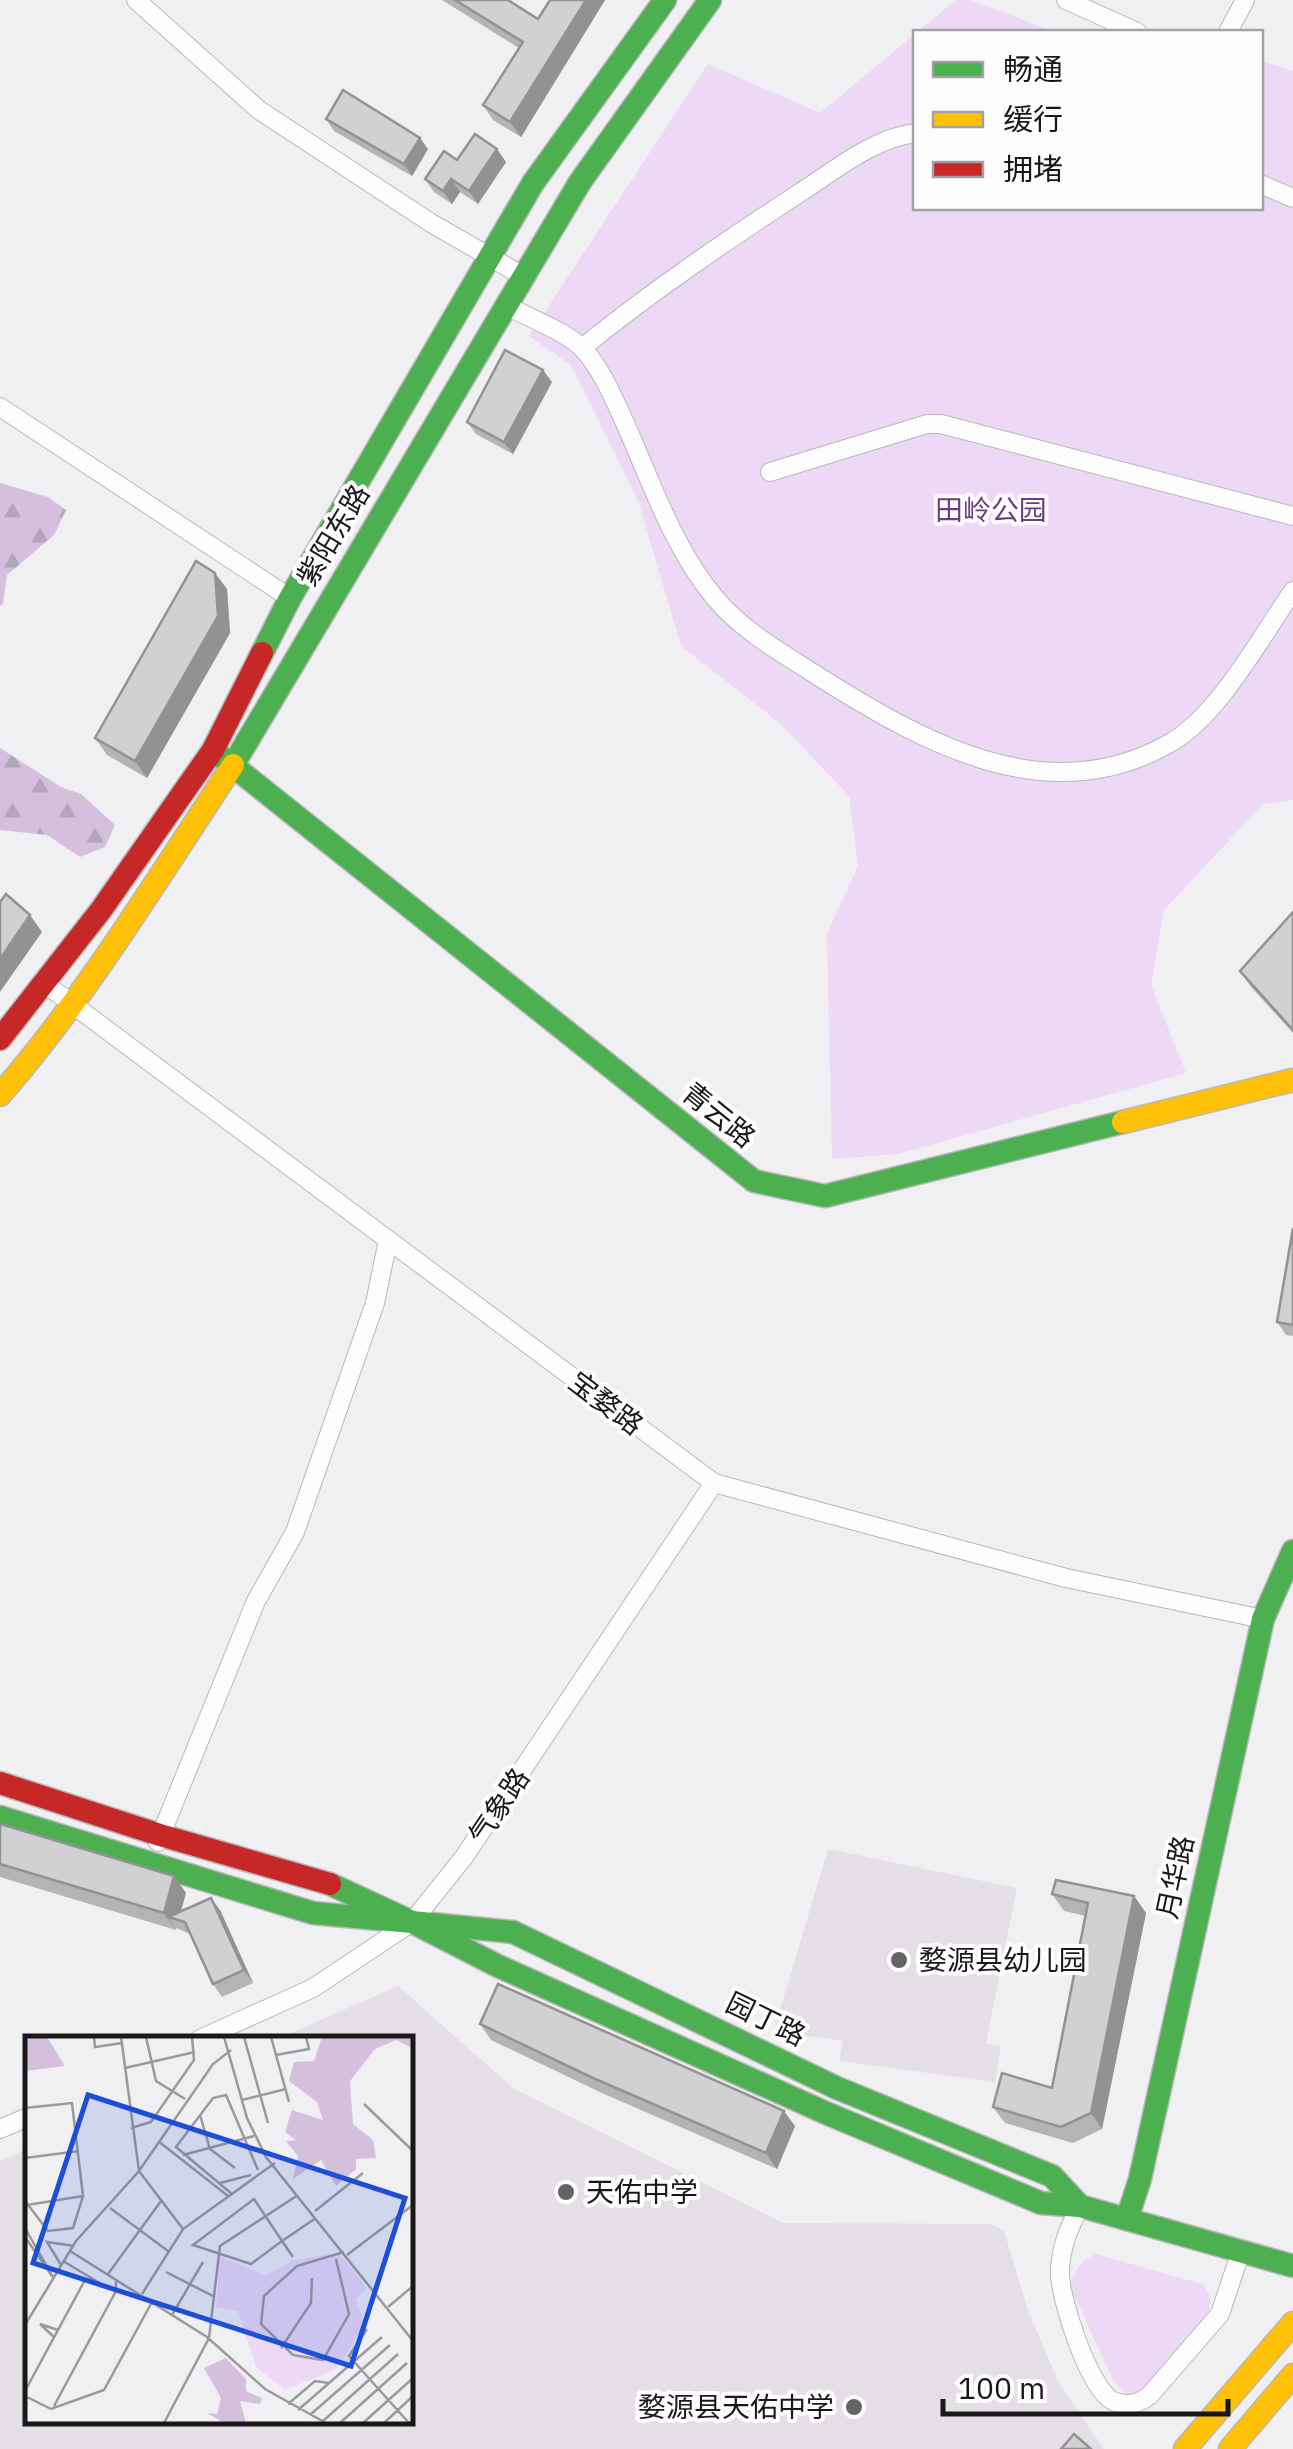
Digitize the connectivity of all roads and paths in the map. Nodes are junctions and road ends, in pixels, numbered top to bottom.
1 (136, 0) edge
2 (664, 0) edge
3 (710, 0) edge
4 (1066, 0) edge
5 (1245, 0) edge
6 (1132, 30) edge
7 (1229, 30) edge
8 (913, 134) edge
9 (1263, 185) edge
10 (1293, 198) edge
11 (490, 258) junction
12 (523, 276) junction
13 (505, 305) junction
14 (582, 348) junction
15 (0, 407) edge
16 (770, 472) dead end
17 (1293, 516) edge
18 (1293, 591) edge
19 (290, 598) junction
20 (212, 750) junction
21 (233, 764) junction
22 (44, 983) junction
23 (70, 1003) junction
24 (0, 1039) edge
25 (1293, 1080) edge
26 (0, 1095) edge
27 (388, 1240) junction
28 (714, 1483) junction
29 (1293, 1551) edge
30 (1264, 1619) junction
31 (0, 1783) edge
32 (0, 1817) edge
33 (160, 1835) junction
34 (154, 1862) junction
35 (412, 1922) junction
36 (207, 2036) edge
37 (25, 2118) edge
38 (0, 2130) edge
39 (1080, 2206) junction
40 (1127, 2220) junction
41 (1241, 2251) junction
42 (1293, 2266) edge
43 (1293, 2323) edge
44 (1293, 2375) edge
45 (1185, 2449) edge
46 (1230, 2449) edge

1 - 11 street
2 - 11 main road, 紫阳东路
3 - 12 main road, 紫阳东路
4 - 6 street
5 - 7 street
8 - 14 street
9 - 10 street
11 - 12 street
11 - 19 main road, 紫阳东路
12 - 13 main road, 紫阳东路
13 - 14 street
13 - 21 main road, 紫阳东路
14 - 18 street
15 - 19 street
16 - 17 street
19 - 20 main road, 紫阳东路
20 - 21 main road, 青云路
20 - 22 main road, 紫阳东路
21 - 23 main road, 紫阳东路
21 - 25 main road, 青云路
22 - 23 street, 宝婺路
22 - 24 main road, 紫阳东路
23 - 26 main road, 紫阳东路
23 - 27 street, 宝婺路
27 - 28 street, 宝婺路
27 - 33 street
28 - 30 street, 宝婺路
28 - 35 street, 气象路
29 - 30 main road, 月华路
30 - 40 main road, 月华路
31 - 33 main road, 园丁路
32 - 34 main road, 园丁路
33 - 34 street
33 - 35 main road, 园丁路
34 - 35 main road, 园丁路
35 - 36 street, 气象路
35 - 39 main road, 园丁路
35 - 39 main road, 园丁路
37 - 38 street
39 - 40 main road, 园丁路
39 - 41 street
40 - 41 main road, 园丁路
41 - 42 main road, 园丁路
43 - 45 main road
44 - 46 main road

